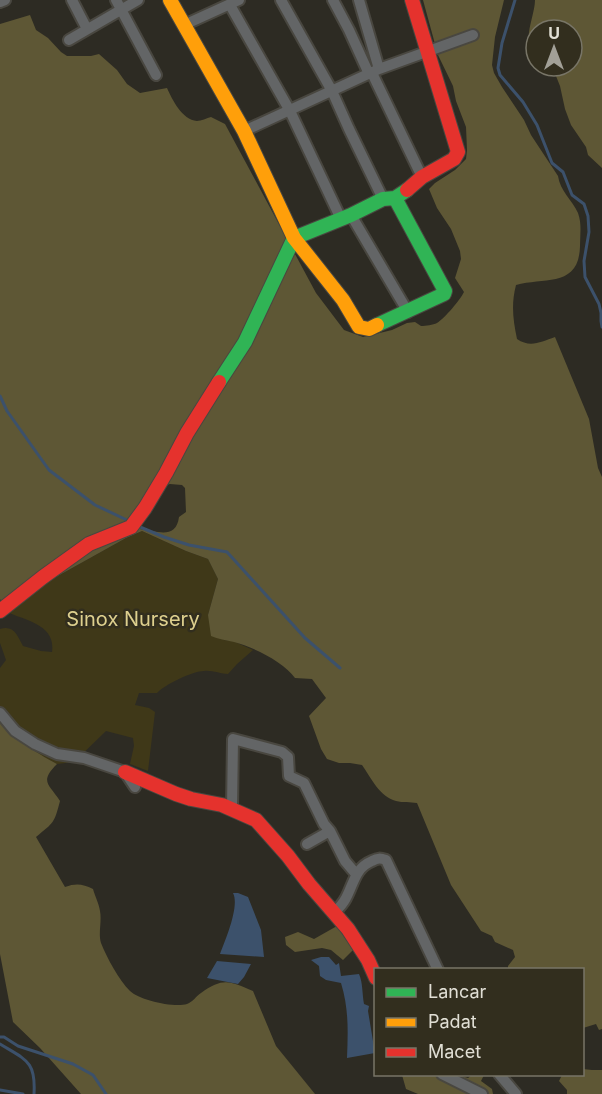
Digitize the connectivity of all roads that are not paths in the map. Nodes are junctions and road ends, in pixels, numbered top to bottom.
1 (5, 0) edge
2 (72, 0) edge
3 (138, 0) edge
4 (171, 0) edge
5 (281, 0) edge
6 (333, 0) edge
7 (359, 0) edge
8 (412, 0) edge
9 (0, 2) edge
10 (235, 3) edge
11 (118, 5) edge
12 (184, 25) junction
13 (87, 29) junction
14 (473, 35) dead end
15 (69, 40) dead end
16 (426, 52) junction
17 (373, 72) junction
18 (156, 75) dead end
19 (332, 91) junction
20 (290, 111) junction
21 (244, 131) junction
22 (422, 177) junction
23 (389, 198) junction
24 (346, 217) junction
25 (294, 238) junction
26 (408, 312) junction
27 (0, 611) edge
28 (0, 713) edge
29 (125, 772) junction
30 (135, 787) dead end
31 (232, 809) junction
32 (330, 831) junction
33 (307, 844) dead end
34 (356, 874) junction
35 (334, 913) junction
36 (438, 968) edge
37 (374, 975) edge
38 (446, 1076) edge
39 (501, 1076) edge
40 (482, 1094) edge
41 (516, 1094) edge

1 - 9 street
2 - 13 street
3 - 11 street
4 - 12 street
5 - 19 street
6 - 17 street
7 - 17 street
8 - 16 street
10 - 12 street
10 - 20 street
11 - 13 street
11 - 18 street
12 - 21 street
13 - 15 street
14 - 16 street
16 - 17 street
16 - 22 street
17 - 19 street
17 - 22 street
19 - 20 street
19 - 23 street
20 - 21 street
20 - 24 street
21 - 25 street
22 - 23 street
23 - 24 street
23 - 26 street
24 - 25 street
24 - 26 street
25 - 26 street
25 - 27 street
28 - 29 street
29 - 30 street
29 - 31 street
31 - 32 street
31 - 35 street
32 - 33 street
32 - 34 street
34 - 35 street
34 - 36 street
35 - 37 street
38 - 40 street
39 - 41 street

